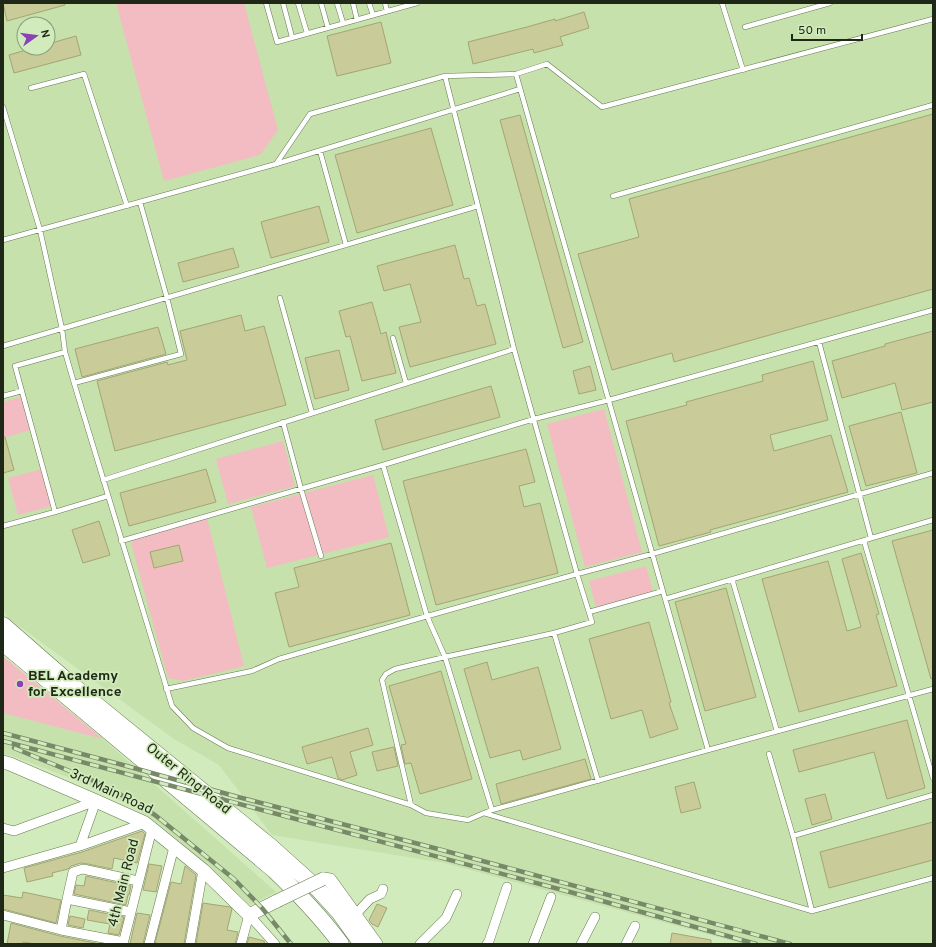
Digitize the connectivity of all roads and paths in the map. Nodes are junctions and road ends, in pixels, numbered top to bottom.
1 (266, 3) edge
2 (283, 3) edge
3 (298, 3) edge
4 (321, 3) edge
5 (337, 3) edge
6 (353, 3) edge
7 (369, 3) edge
8 (385, 3) edge
9 (417, 3) edge
10 (722, 3) edge
11 (830, 3) edge
12 (401, 5) edge
13 (387, 11) junction
14 (372, 15) junction
15 (933, 18) edge
16 (357, 20) junction
17 (342, 24) junction
18 (745, 27) dead end
19 (328, 28) junction
20 (306, 33) junction
21 (292, 37) junction
22 (743, 70) junction
23 (516, 74) junction
24 (445, 76) junction
25 (31, 88) dead end
26 (520, 89) junction
27 (933, 105) edge
28 (3, 107) edge
29 (454, 110) junction
30 (320, 151) junction
31 (276, 164) junction
32 (613, 196) dead end
33 (140, 202) junction
34 (127, 206) junction
35 (478, 206) junction
36 (40, 230) junction
37 (3, 240) edge
38 (346, 245) junction
39 (167, 298) junction
40 (280, 298) dead end
41 (933, 310) edge
42 (62, 329) junction
43 (393, 338) dead end
44 (819, 342) junction
45 (3, 346) edge
46 (514, 349) junction
47 (65, 352) junction
48 (74, 383) junction
49 (406, 383) junction
50 (22, 391) junction
51 (3, 396) edge
52 (609, 400) junction
53 (312, 413) junction
54 (534, 419) junction
55 (283, 422) junction
56 (383, 465) junction
57 (933, 473) edge
58 (103, 480) junction
59 (302, 489) junction
60 (859, 494) junction
61 (108, 496) junction
62 (55, 512) junction
63 (933, 520) edge
64 (3, 526) edge
65 (871, 538) junction
66 (121, 540) junction
67 (864, 541) junction
68 (652, 554) junction
69 (321, 556) dead end
70 (577, 574) junction
71 (732, 579) junction
72 (662, 591) junction
73 (665, 598) junction
74 (588, 612) junction
75 (427, 616) junction
76 (3, 624) edge
77 (554, 633) junction
78 (3, 643) edge
79 (445, 657) junction
80 (166, 689) junction
81 (933, 689) edge
82 (909, 696) junction
83 (777, 731) junction
84 (708, 750) junction
85 (769, 754) dead end
86 (3, 762) edge
87 (933, 778) edge
88 (598, 781) junction
89 (933, 795) edge
90 (96, 801) junction
91 (411, 804) junction
92 (492, 810) junction
93 (484, 813) junction
94 (148, 826) junction
95 (3, 828) edge
96 (793, 836) junction
97 (80, 846) junction
98 (174, 846) junction
99 (3, 868) edge
100 (203, 870) junction
101 (933, 878) edge
102 (138, 882) junction
103 (507, 887) dead end
104 (383, 889) dead end
105 (457, 894) dead end
106 (552, 897) dead end
107 (67, 899) junction
108 (812, 911) junction
109 (131, 912) junction
110 (3, 915) edge
111 (249, 915) junction
112 (355, 915) junction
113 (595, 917) dead end
114 (635, 926) dead end
115 (61, 930) junction
116 (124, 943) edge
117 (149, 944) edge
118 (190, 944) edge
119 (241, 944) edge
120 (275, 944) edge
121 (340, 944) edge
122 (362, 944) edge
123 (376, 944) edge
124 (420, 944) edge
125 (487, 944) edge
126 (533, 944) edge
127 (581, 944) edge
128 (626, 944) edge

1 - 21 lane
2 - 21 lane
3 - 20 lane
4 - 19 lane
5 - 17 lane
6 - 16 lane
7 - 14 lane
8 - 13 lane
9 - 12 lane
10 - 22 lane
11 - 18 lane
12 - 13 lane
13 - 14 lane
14 - 16 lane
15 - 22 lane
16 - 17 lane
17 - 19 lane
19 - 20 lane
20 - 21 lane
22 - 23 lane
23 - 24 lane
23 - 26 lane
24 - 29 lane
24 - 31 lane
25 - 34 lane
26 - 29 lane
26 - 52 lane
27 - 32 lane
28 - 36 lane
29 - 30 lane
29 - 35 lane
30 - 31 lane
30 - 38 lane
31 - 33 lane
33 - 34 lane
33 - 39 lane
34 - 36 lane
35 - 38 lane
35 - 46 lane
36 - 37 lane
36 - 42 lane
38 - 39 lane
39 - 42 lane
39 - 48 lane
40 - 53 lane
41 - 44 lane
42 - 45 lane
42 - 47 lane
43 - 49 lane
44 - 52 lane
44 - 60 lane
46 - 49 lane
46 - 54 lane
47 - 48 lane
47 - 50 lane
48 - 58 lane
49 - 53 lane
50 - 51 lane
50 - 62 lane
52 - 54 lane
52 - 68 lane
53 - 55 lane
54 - 56 lane
54 - 70 lane
55 - 58 lane
55 - 59 lane
56 - 59 lane
56 - 75 lane
57 - 60 lane
58 - 61 lane
59 - 66 lane
59 - 69 lane
60 - 65 lane
60 - 68 lane
61 - 62 lane
61 - 66 lane
62 - 64 lane
63 - 65 lane
65 - 67 lane
66 - 80 lane
67 - 71 lane
67 - 82 lane
68 - 70 lane
68 - 72 lane
70 - 74 lane
70 - 75 lane
71 - 73 lane
71 - 83 lane
72 - 73 lane
72 - 74 lane
73 - 84 lane
74 - 77 lane
75 - 79 lane
75 - 80 lane
76 - 122 highway, Outer Ring Road
77 - 79 lane
77 - 88 lane
78 - 121 highway, Outer Ring Road
79 - 91 lane
79 - 92 lane
80 - 91 lane
81 - 82 lane
82 - 83 lane
82 - 87 lane
83 - 84 lane
84 - 88 lane
85 - 96 lane
86 - 90 street, 3rd Main Road
88 - 92 lane
89 - 96 lane
90 - 94 street, 3rd Main Road
90 - 95 street
90 - 97 street
91 - 93 lane
92 - 93 lane
93 - 108 lane
94 - 97 street
94 - 98 street, 3rd Main Road
94 - 102 street, 4th Main Road
96 - 108 lane
97 - 99 street
98 - 100 street, 3rd Main Road
98 - 117 street
100 - 111 street, 3rd Main Road
100 - 118 street
101 - 108 lane
102 - 107 street
102 - 109 street, 4th Main Road
103 - 125 street
104 - 112 street
105 - 124 street
106 - 126 street
107 - 109 street
107 - 115 street
109 - 116 street, 4th Main Road
110 - 115 street
111 - 112 street, bridge
111 - 119 street
111 - 120 street
112 - 123 street
113 - 127 street
114 - 128 street
115 - 116 street

